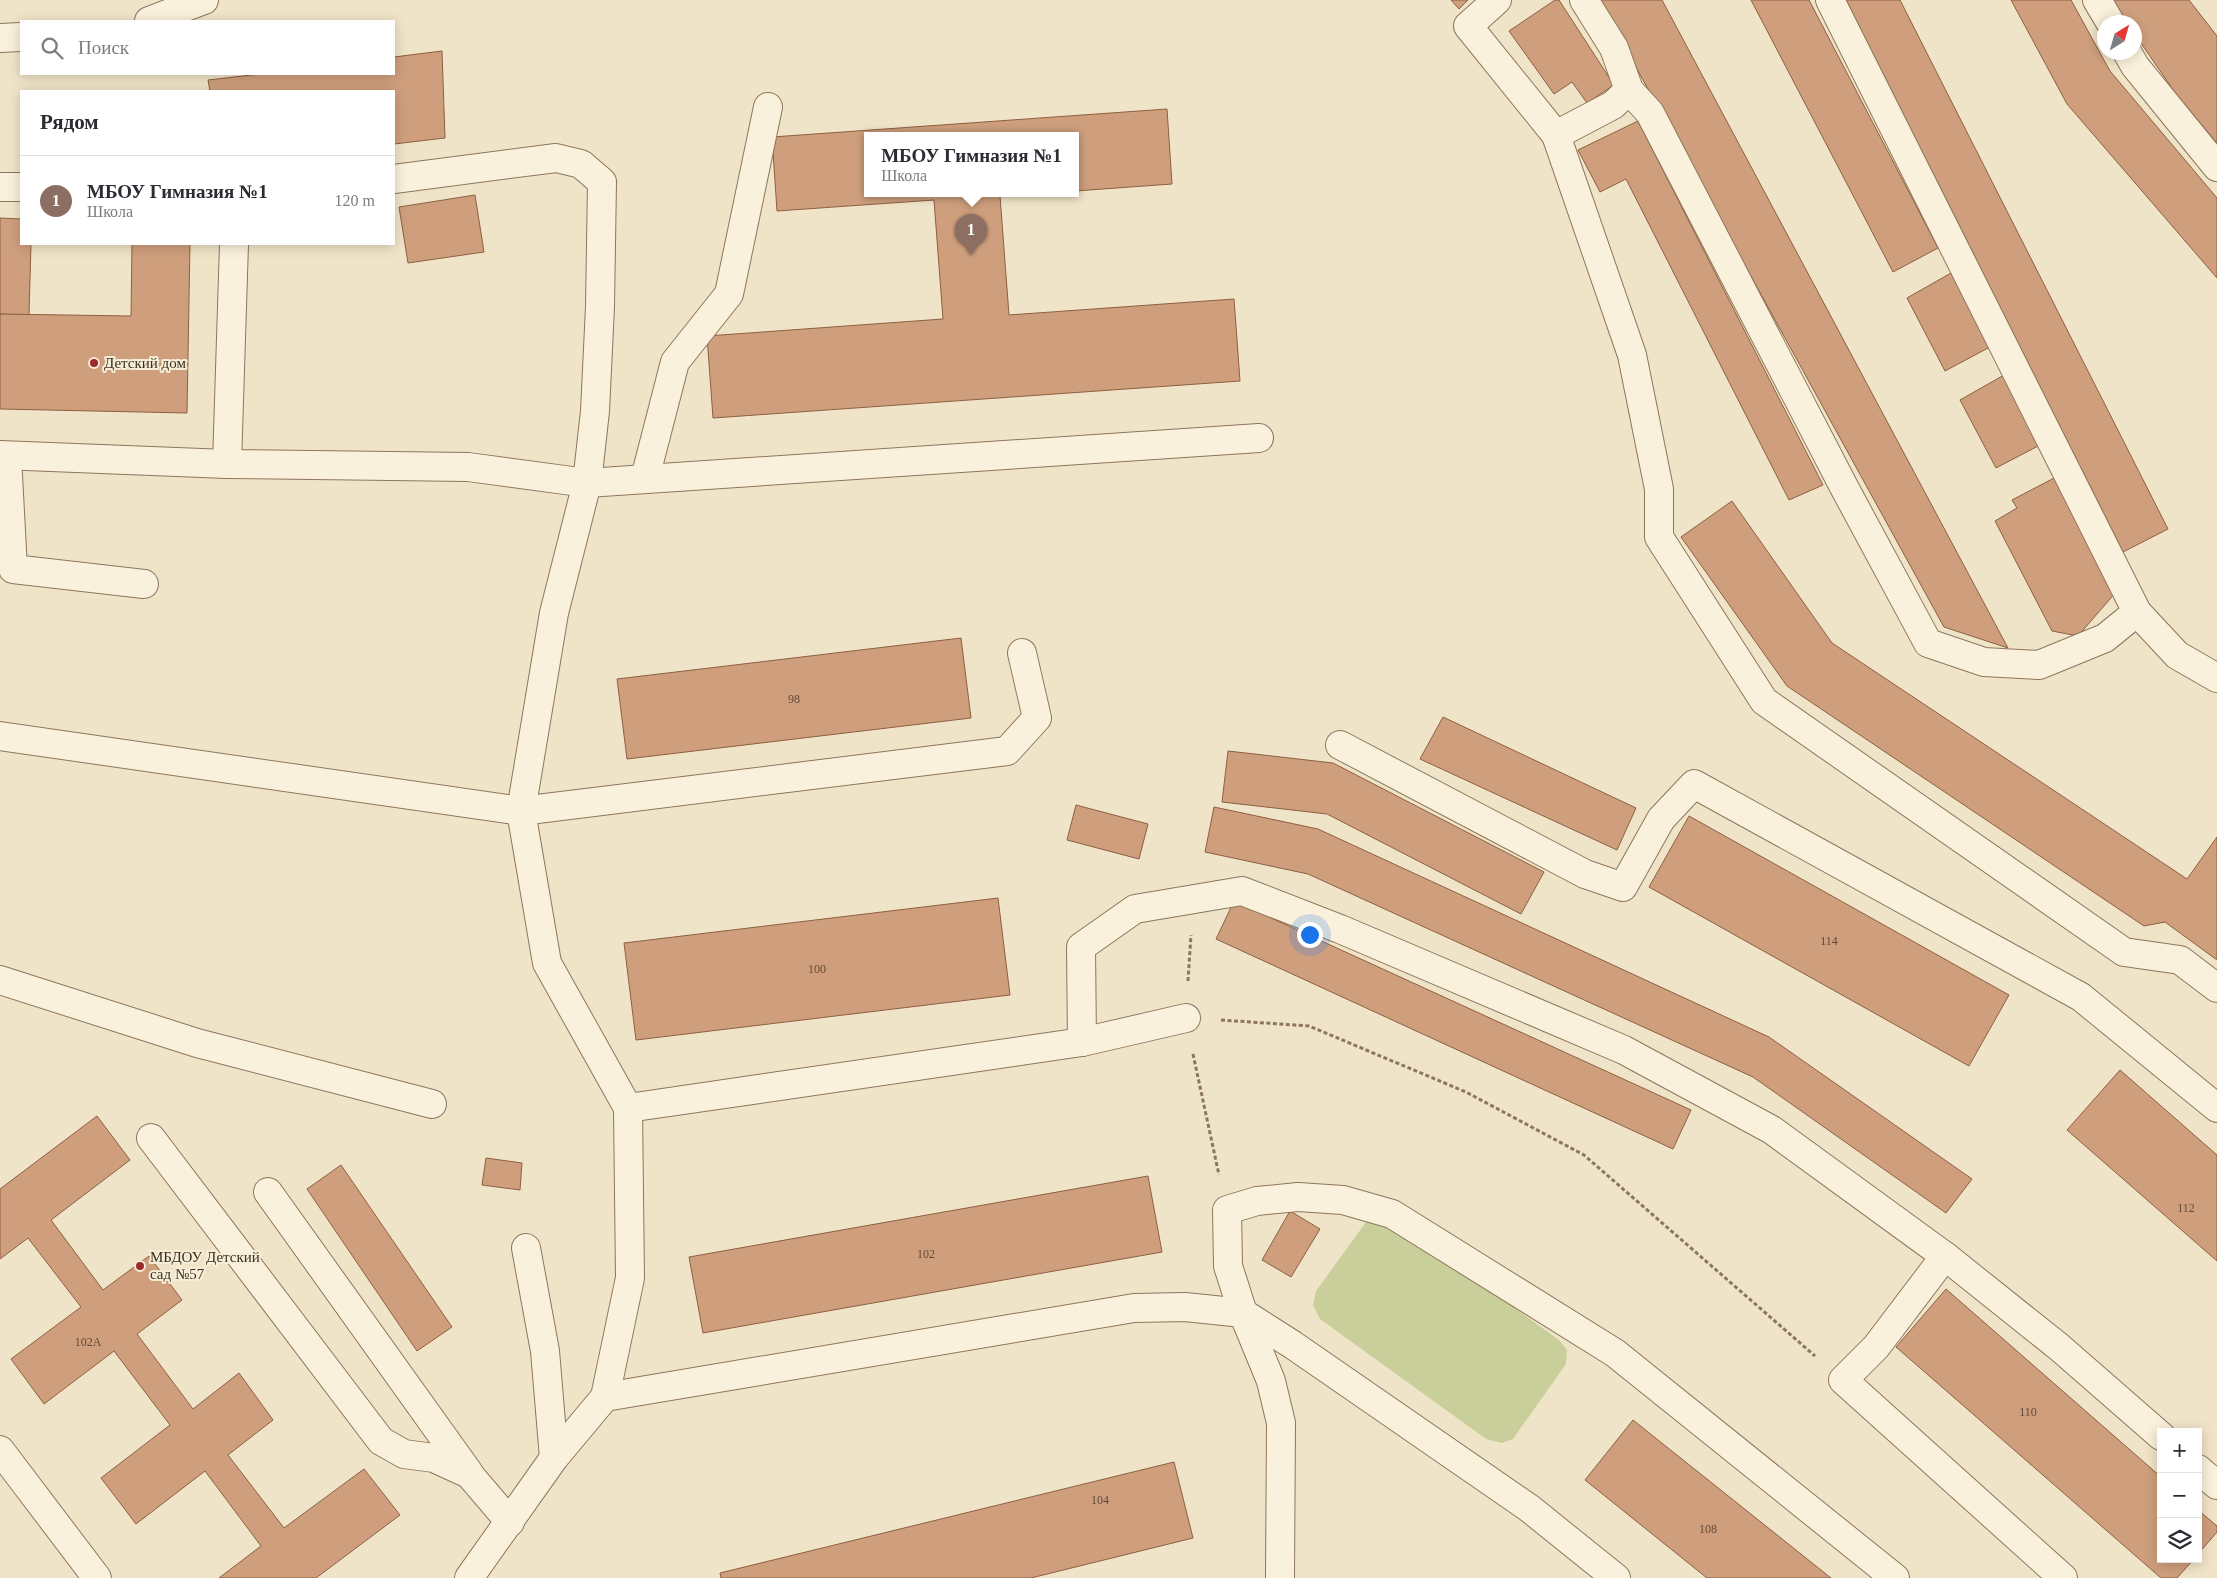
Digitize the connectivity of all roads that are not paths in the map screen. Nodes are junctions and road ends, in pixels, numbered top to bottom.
1 (204, 0) edge
2 (1497, 0) edge
3 (1584, 0) edge
4 (1830, 0) edge
5 (2097, 0) edge
6 (2106, 15) edge
7 (152, 20) edge
8 (20, 37) edge
9 (0, 38) edge
10 (2132, 60) edge
11 (1629, 90) junction
12 (768, 107) dead end
13 (1556, 135) junction
14 (2217, 167) edge
15 (395, 179) edge
16 (0, 187) edge
17 (20, 187) edge
18 (234, 245) edge
19 (1259, 438) dead end
20 (4, 456) edge
21 (227, 464) junction
22 (645, 478) junction
23 (587, 483) junction
24 (144, 584) dead end
25 (2137, 612) junction
26 (1022, 654) dead end
27 (2217, 678) edge
28 (0, 736) edge
29 (1340, 745) dead end
30 (521, 810) junction
31 (0, 980) edge
32 (2217, 988) edge
33 (1186, 1018) road end
34 (1082, 1042) junction
35 (432, 1104) dead end
36 (628, 1108) junction
37 (2217, 1108) edge
38 (151, 1138) dead end
39 (268, 1192) dead end
40 (526, 1248) dead end
41 (1946, 1256) junction
42 (1243, 1314) junction
43 (605, 1397) junction
44 (2157, 1433) edge
45 (0, 1450) edge
46 (554, 1458) junction
47 (2202, 1472) edge
48 (469, 1474) junction
49 (2217, 1485) edge
50 (510, 1522) junction
51 (97, 1578) edge
52 (470, 1578) edge
53 (1280, 1578) edge
54 (1616, 1578) edge
55 (1895, 1578) edge
56 (2063, 1578) edge

1 - 7 street
2 - 13 street
3 - 11 street
4 - 25 street
5 - 6 street
8 - 9 street
10 - 14 street
11 - 13 street
11 - 25 street
12 - 22 street
13 - 32 street
15 - 23 street
16 - 17 street
18 - 21 street
19 - 22 street
20 - 21 street
20 - 24 street
21 - 23 street
22 - 23 street
23 - 30 street
25 - 27 street
26 - 30 street
28 - 30 street
29 - 37 street
30 - 36 street
31 - 35 street
33 - 34 street
34 - 36 street
34 - 41 street
36 - 43 street
38 - 48 street
39 - 48 street
40 - 46 street
41 - 44 street
41 - 56 street
42 - 43 street
42 - 53 street
42 - 54 street
42 - 55 street
43 - 46 street
45 - 51 street
46 - 50 street
47 - 49 street
48 - 50 street
50 - 52 street

